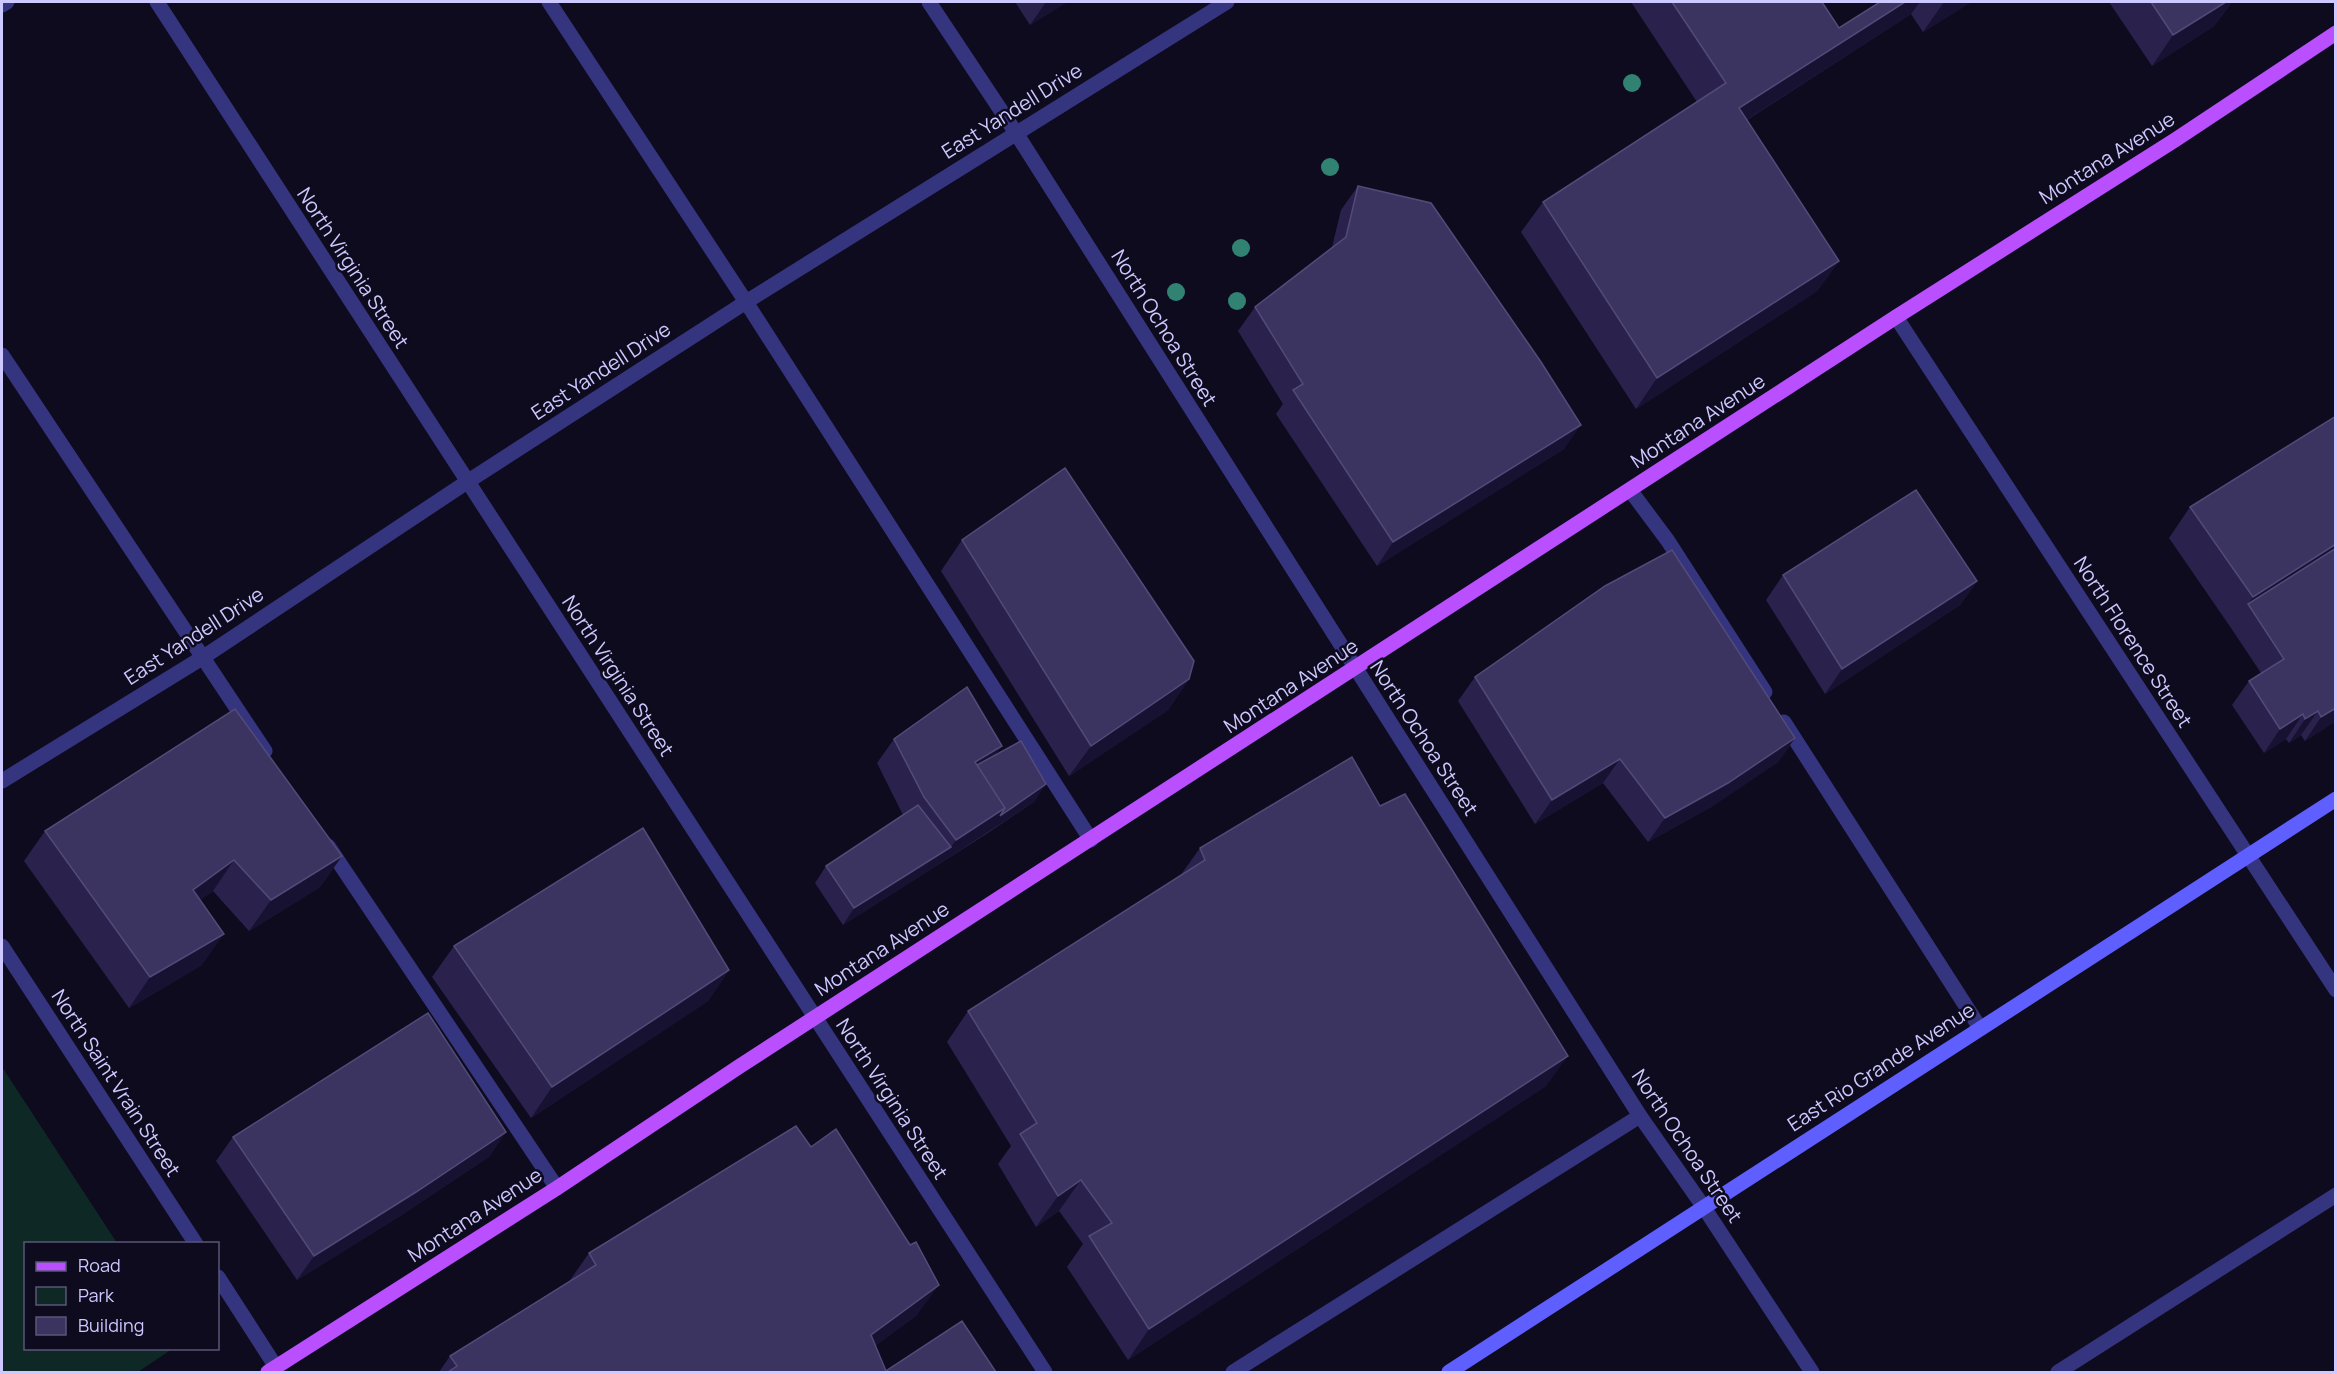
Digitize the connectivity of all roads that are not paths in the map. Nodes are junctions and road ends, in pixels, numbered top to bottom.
1 (7, 2) edge
2 (156, 2) edge
3 (549, 2) edge
4 (928, 2) edge
5 (1227, 2) edge
6 (2, 5) edge
7 (2336, 33) edge
8 (1016, 134) junction
9 (746, 302) junction
10 (1896, 317) junction
11 (2, 355) edge
12 (467, 482) junction
13 (1630, 490) junction
14 (202, 658) junction
15 (1355, 669) junction
16 (275, 766) edge
17 (2, 781) edge
18 (2336, 799) edge
19 (321, 836) edge
20 (1090, 840) junction
21 (2248, 856) junction
22 (2, 946) edge
23 (2336, 990) edge
24 (815, 1017) junction
25 (1980, 1028) junction
26 (1640, 1116) junction
27 (557, 1188) junction
28 (2336, 1194) edge
29 (1704, 1206) junction
30 (194, 1242) edge
31 (219, 1279) edge
32 (272, 1370) edge
33 (1045, 1372) edge
34 (1233, 1372) edge
35 (1449, 1372) edge
36 (1812, 1372) edge
37 (2058, 1372) edge

1 - 6 street
2 - 12 street, North Virginia Street
3 - 9 street
4 - 8 street, North Ochoa Street
5 - 8 street, East Yandell Drive
7 - 10 main road, Montana Avenue
8 - 9 street, East Yandell Drive
8 - 15 street, North Ochoa Street
9 - 12 street, East Yandell Drive
9 - 20 street
10 - 13 main road, Montana Avenue
10 - 21 street, North Florence Street
11 - 14 street
12 - 14 street, East Yandell Drive
12 - 24 street, North Virginia Street
13 - 15 main road, Montana Avenue
13 - 25 street
14 - 16 street
14 - 17 street, East Yandell Drive
15 - 20 main road, Montana Avenue
15 - 26 street, North Ochoa Street
18 - 21 main road, East Rio Grande Avenue
19 - 27 street
20 - 24 main road, Montana Avenue
21 - 23 street, North Florence Street
21 - 25 main road, East Rio Grande Avenue
22 - 30 street, North Saint Vrain Street
24 - 27 main road, Montana Avenue
24 - 33 street, North Virginia Street
25 - 29 main road, East Rio Grande Avenue
26 - 29 street, North Ochoa Street
26 - 34 street
27 - 32 main road, Montana Avenue
28 - 37 street
29 - 35 main road, East Rio Grande Avenue
29 - 36 street, North Ochoa Street
31 - 32 street

